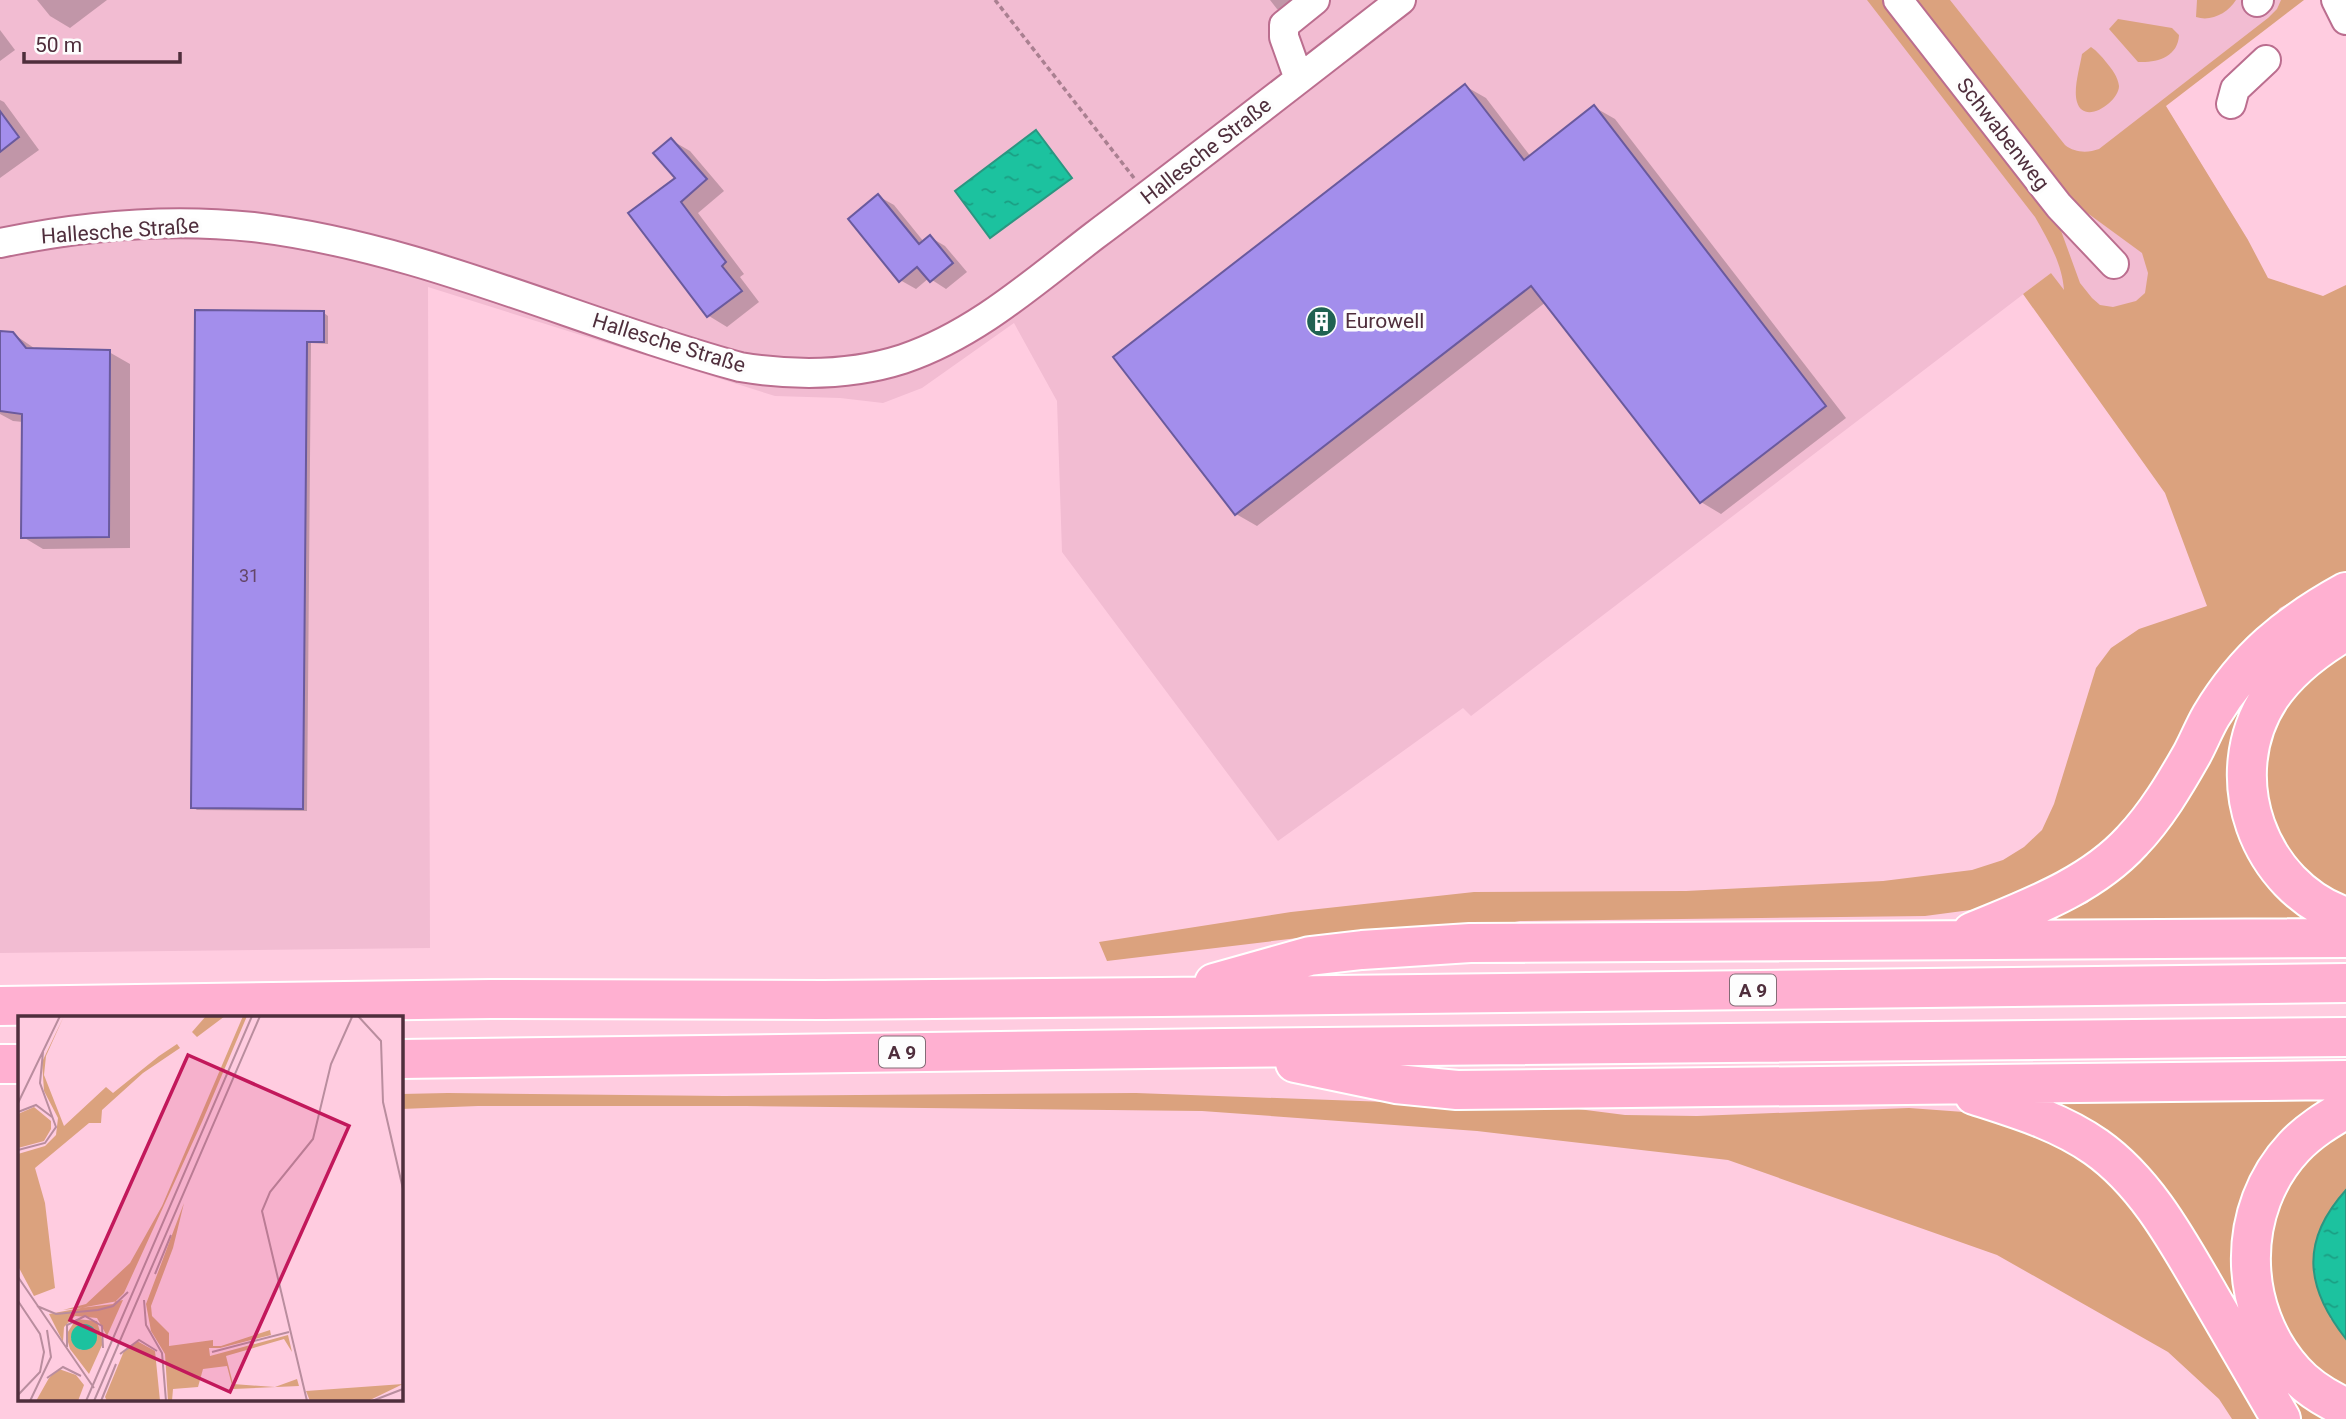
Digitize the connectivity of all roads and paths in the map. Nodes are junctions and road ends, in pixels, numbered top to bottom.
1 (995, 0) edge
2 (1314, 0) edge
3 (1401, 0) edge
4 (1898, 0) edge
5 (2336, 0) edge
6 (2346, 20) edge
7 (2266, 60) dead end
8 (1300, 79) junction
9 (2231, 104) dead end
10 (1148, 196) junction
11 (0, 243) edge
12 (2114, 264) dead end
13 (2346, 592) edge
14 (2346, 631) edge
15 (2346, 917) edge
16 (2346, 938) edge
17 (1954, 940) junction
18 (2346, 983) edge
19 (1161, 997) junction
20 (0, 1006) edge
21 (2346, 1037) edge
22 (1224, 1048) junction
23 (402, 1059) edge
24 (0, 1064) edge
25 (18, 1064) edge
26 (2346, 1080) edge
27 (1946, 1086) junction
28 (2346, 1109) edge
29 (2346, 1408) edge
30 (2281, 1419) edge

1 - 10 path
2 - 8 street
3 - 8 street, Hallesche Straße
4 - 12 street, Schwabenweg
5 - 6 street
7 - 9 street
8 - 10 street, Hallesche Straße
10 - 11 street, Hallesche Straße
13 - 17 highway
14 - 15 highway
16 - 17 highway
17 - 19 highway
18 - 19 highway, A 9
19 - 20 highway, A 9
21 - 22 highway, A 9
22 - 23 highway, A 9
22 - 27 highway
24 - 25 highway
26 - 27 highway
27 - 30 highway
28 - 29 highway

